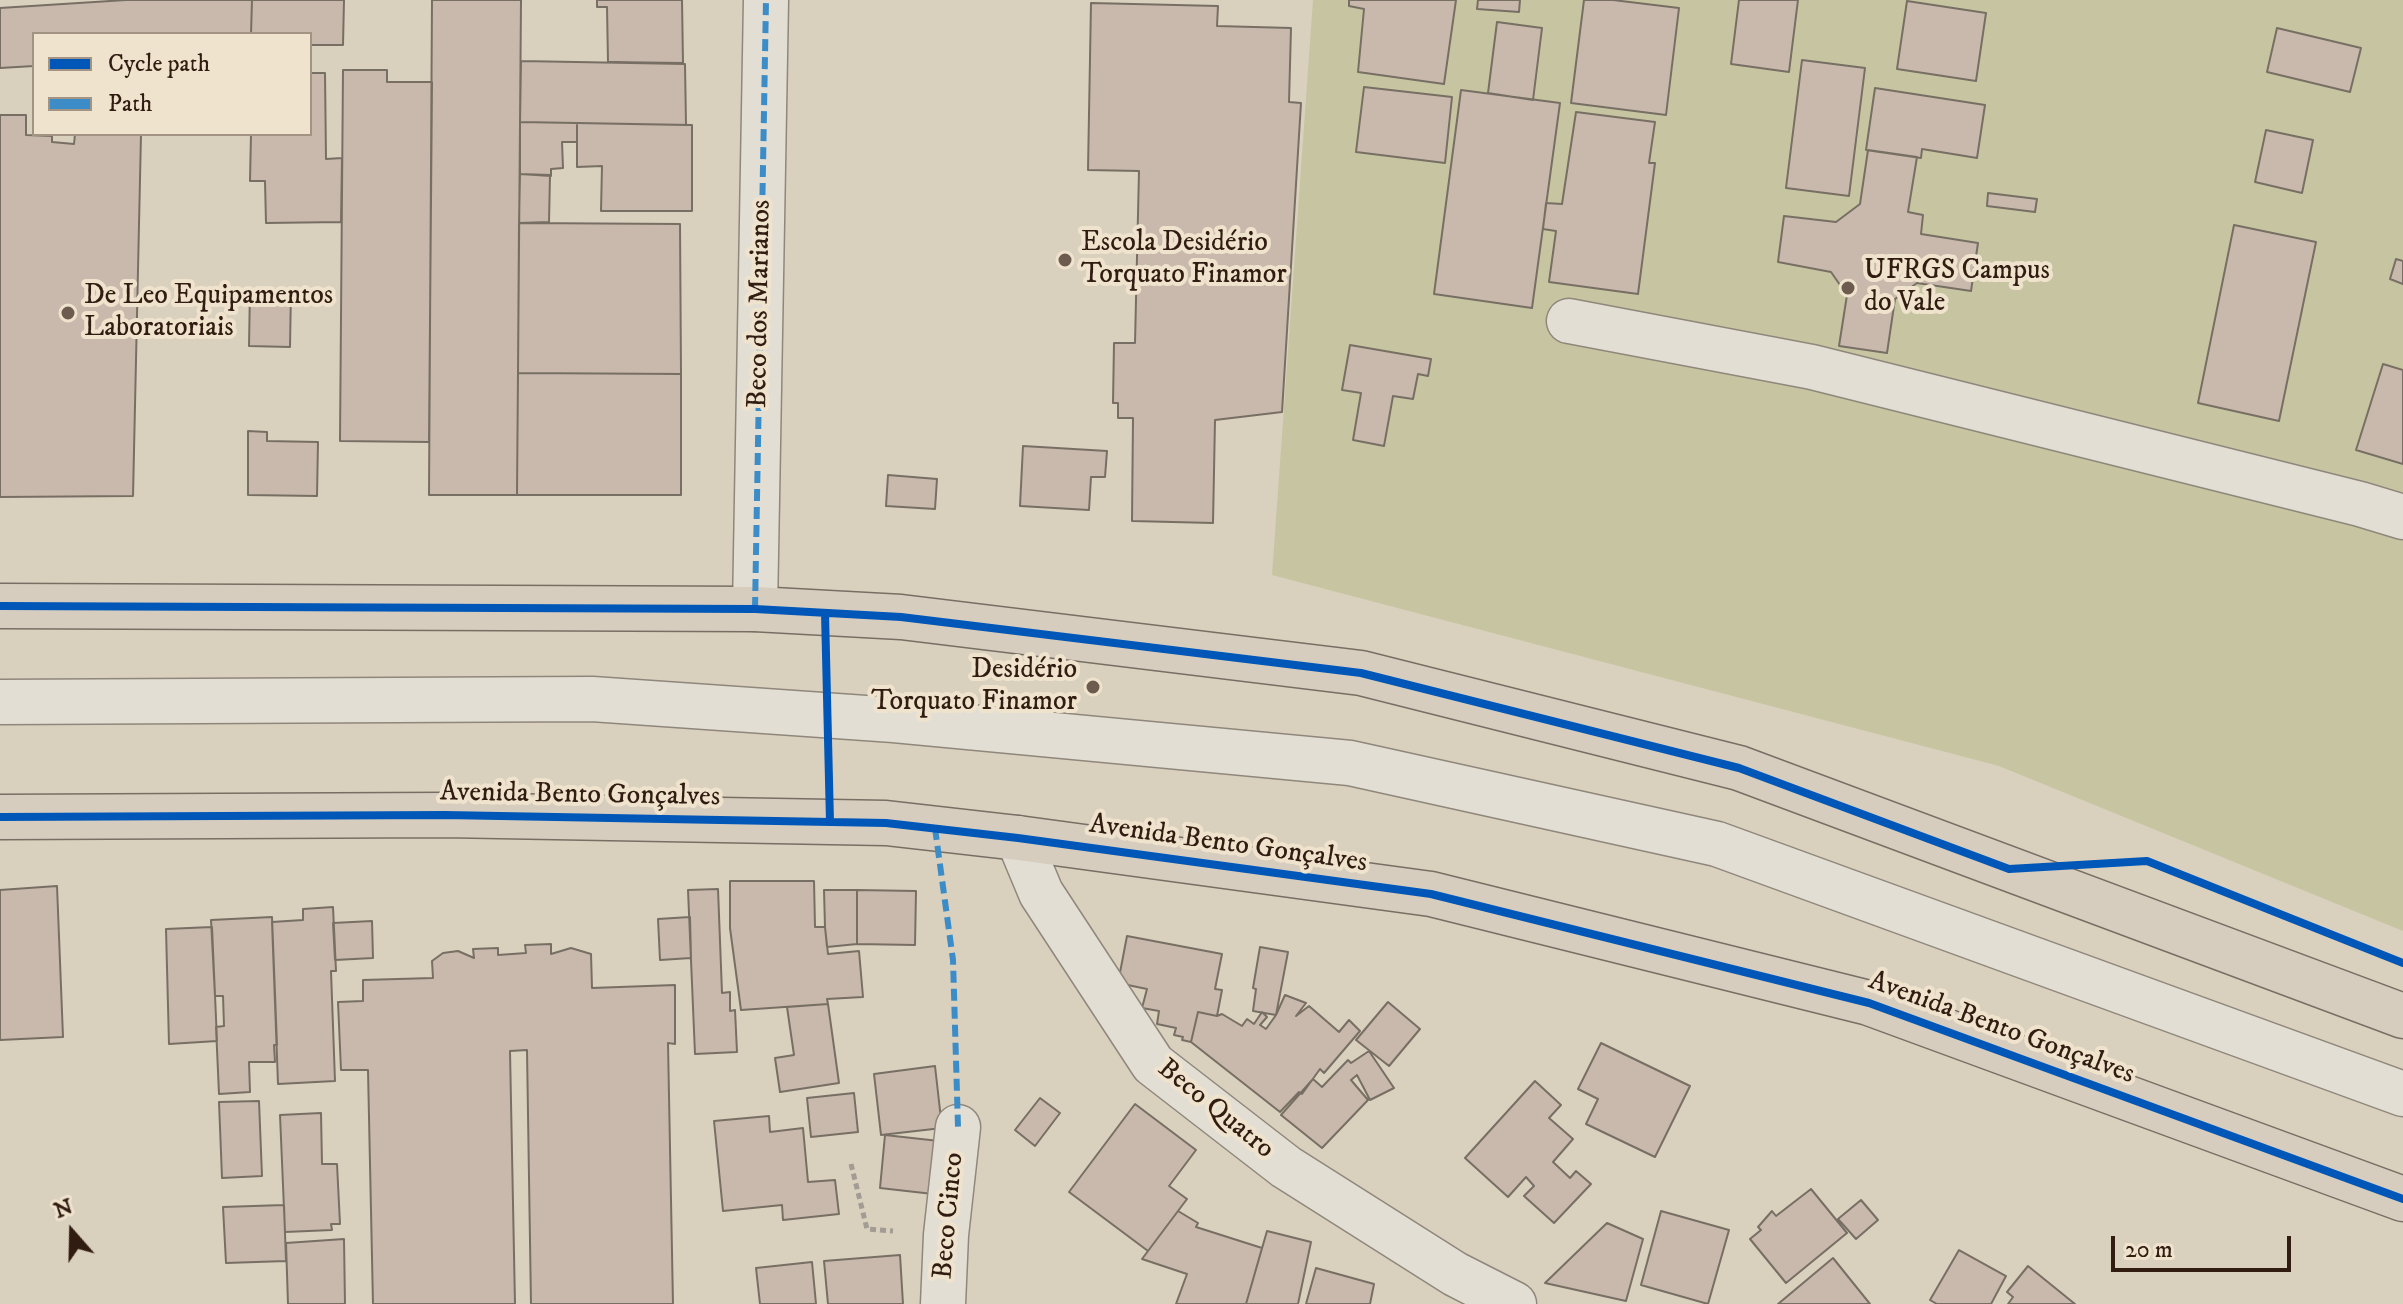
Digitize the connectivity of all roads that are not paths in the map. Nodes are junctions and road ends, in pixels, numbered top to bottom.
1 (766, 0) edge
2 (1569, 321) dead end
3 (2403, 517) edge
4 (0, 606) edge
5 (755, 609) junction
6 (0, 702) edge
7 (0, 817) edge
8 (1018, 838) junction
9 (2403, 1016) edge
10 (2403, 1094) edge
11 (958, 1127) dead end
12 (2403, 1199) edge
13 (943, 1304) edge
14 (1514, 1304) edge

1 - 5 street, Beco dos Marianos
2 - 3 street
4 - 5 main road
5 - 9 main road
6 - 10 street
7 - 8 main road, Avenida Bento Gonçalves
8 - 12 main road, Avenida Bento Gonçalves
8 - 14 street, Beco Quatro
11 - 13 street, Beco Cinco

